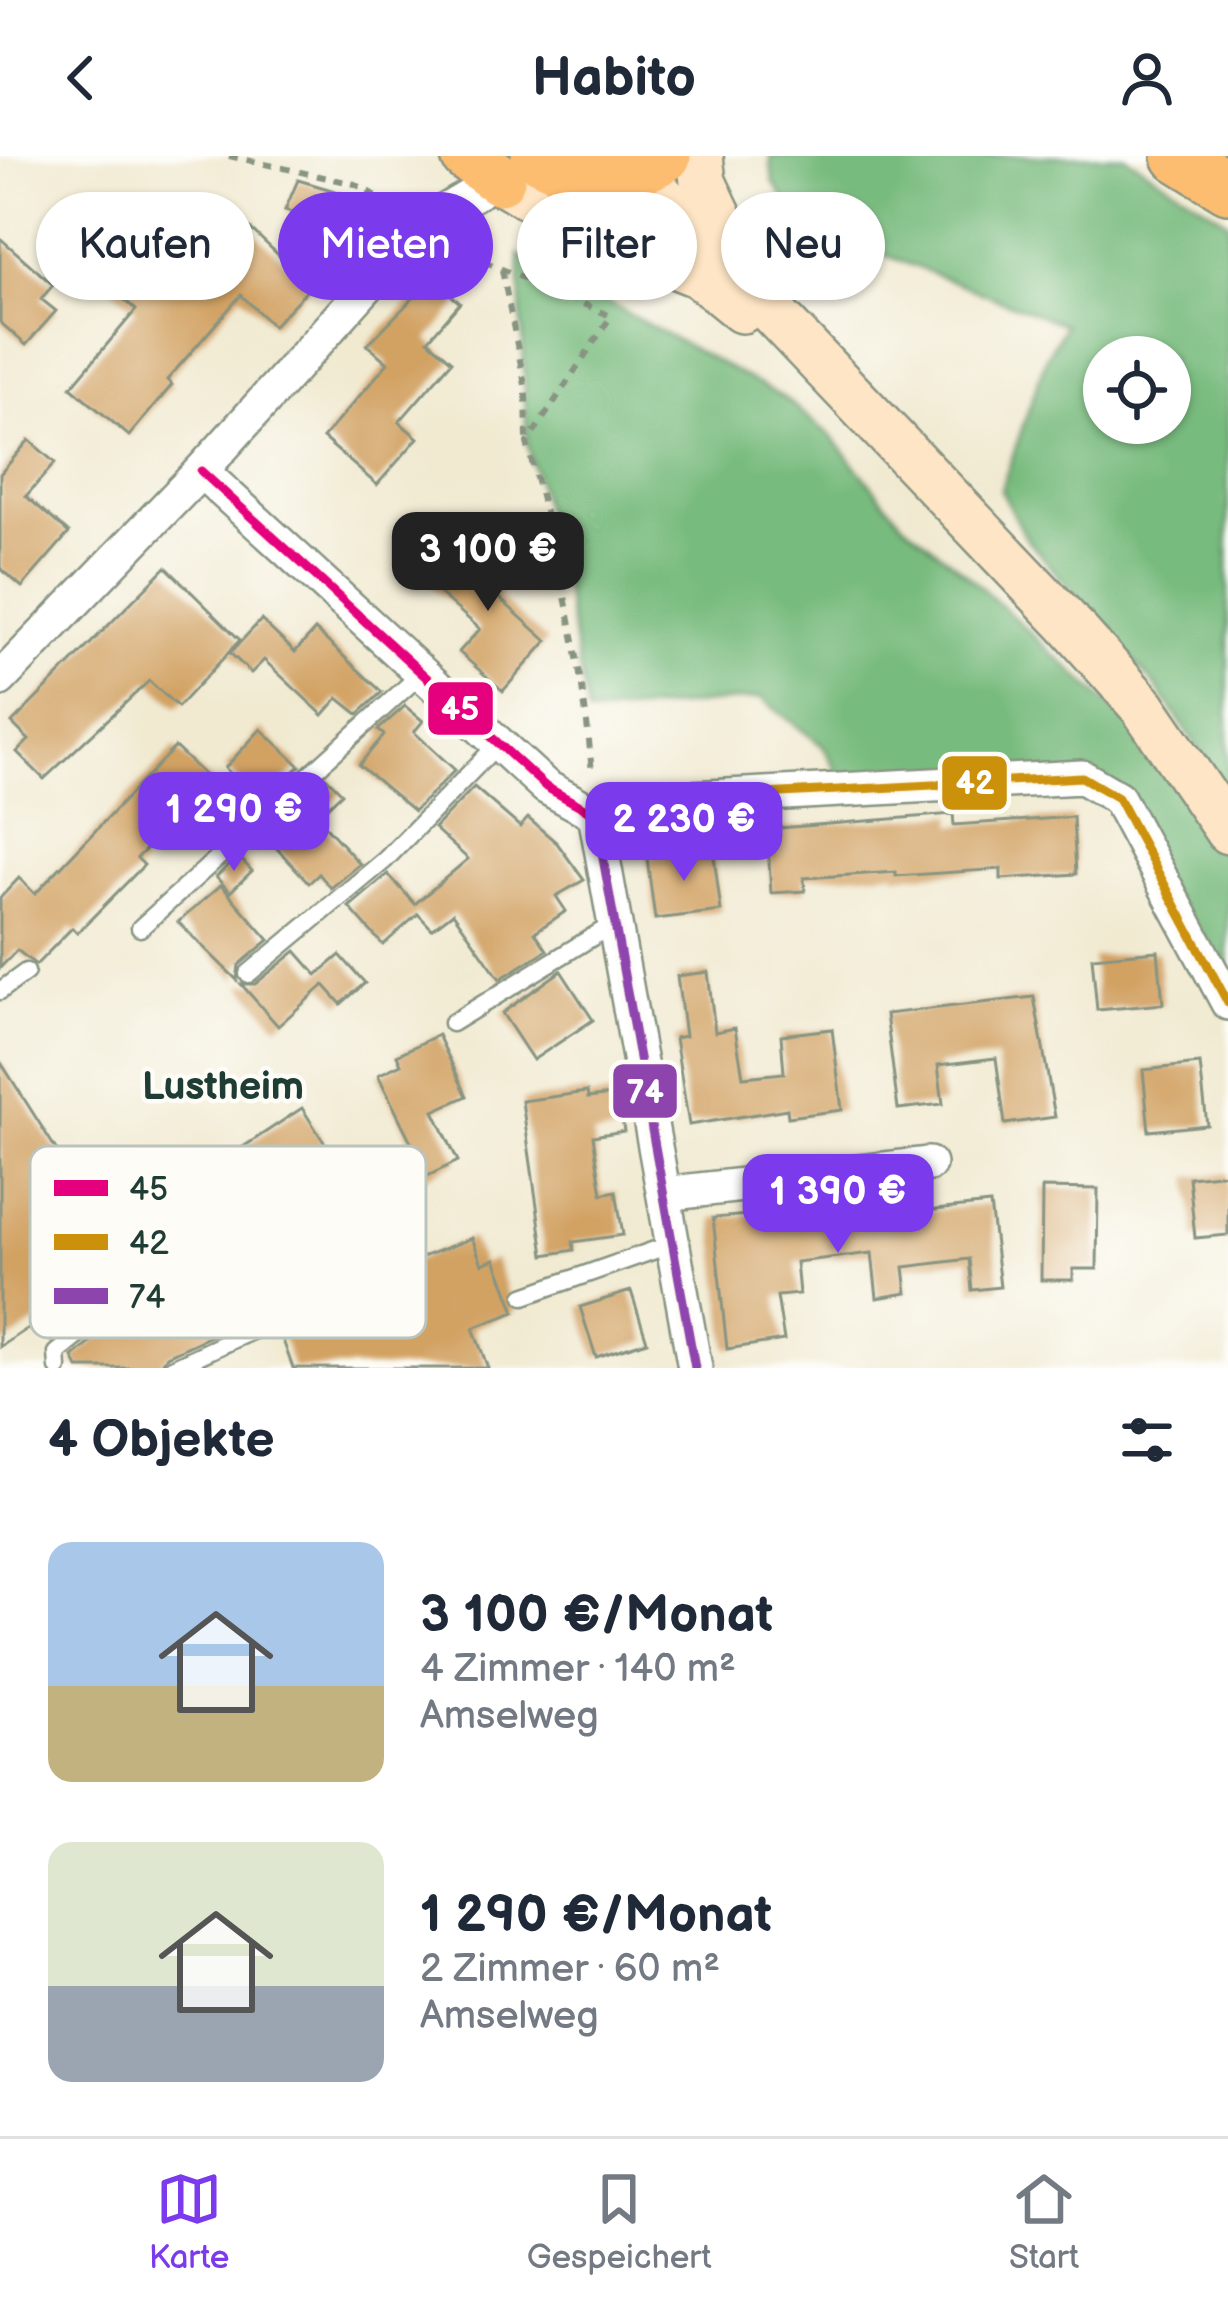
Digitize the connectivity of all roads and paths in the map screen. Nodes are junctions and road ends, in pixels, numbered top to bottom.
1 (700, 156) edge
2 (1178, 156) edge
3 (648, 164) edge
4 (490, 173) edge
5 (1228, 187) edge
6 (721, 220) edge
7 (721, 255) edge
8 (502, 271) dead end
9 (765, 300) edge
10 (611, 316) dead end
11 (868, 416) junction
12 (527, 443) junction
13 (201, 471) junction
14 (422, 673) junction
15 (0, 679) edge
16 (499, 743) junction
17 (595, 814) junction
18 (1228, 831) edge
19 (617, 921) junction
20 (140, 928) dead end
21 (26, 972) dead end
22 (248, 974) dead end
23 (0, 992) edge
24 (1228, 1003) edge
25 (452, 1023) dead end
26 (929, 1164) dead end
27 (664, 1194) junction
28 (672, 1244) junction
29 (524, 1296) dead end
30 (74, 1338) edge
31 (237, 1338) edge
32 (58, 1368) edge
33 (172, 1368) edge
34 (695, 1368) edge

1 - 6 main road
2 - 5 main road
3 - 4 main road
3 - 7 main road
4 - 11 main road
4 - 13 street
8 - 12 path
9 - 11 main road
10 - 12 path
11 - 18 main road
12 - 17 path
13 - 14 street
13 - 15 street
14 - 16 street
14 - 20 lane
16 - 17 street
16 - 22 lane
17 - 19 street
17 - 24 street
19 - 25 lane
19 - 27 street
21 - 23 lane
26 - 27 street
27 - 28 street
28 - 29 lane
28 - 34 street
30 - 32 lane
31 - 33 lane

